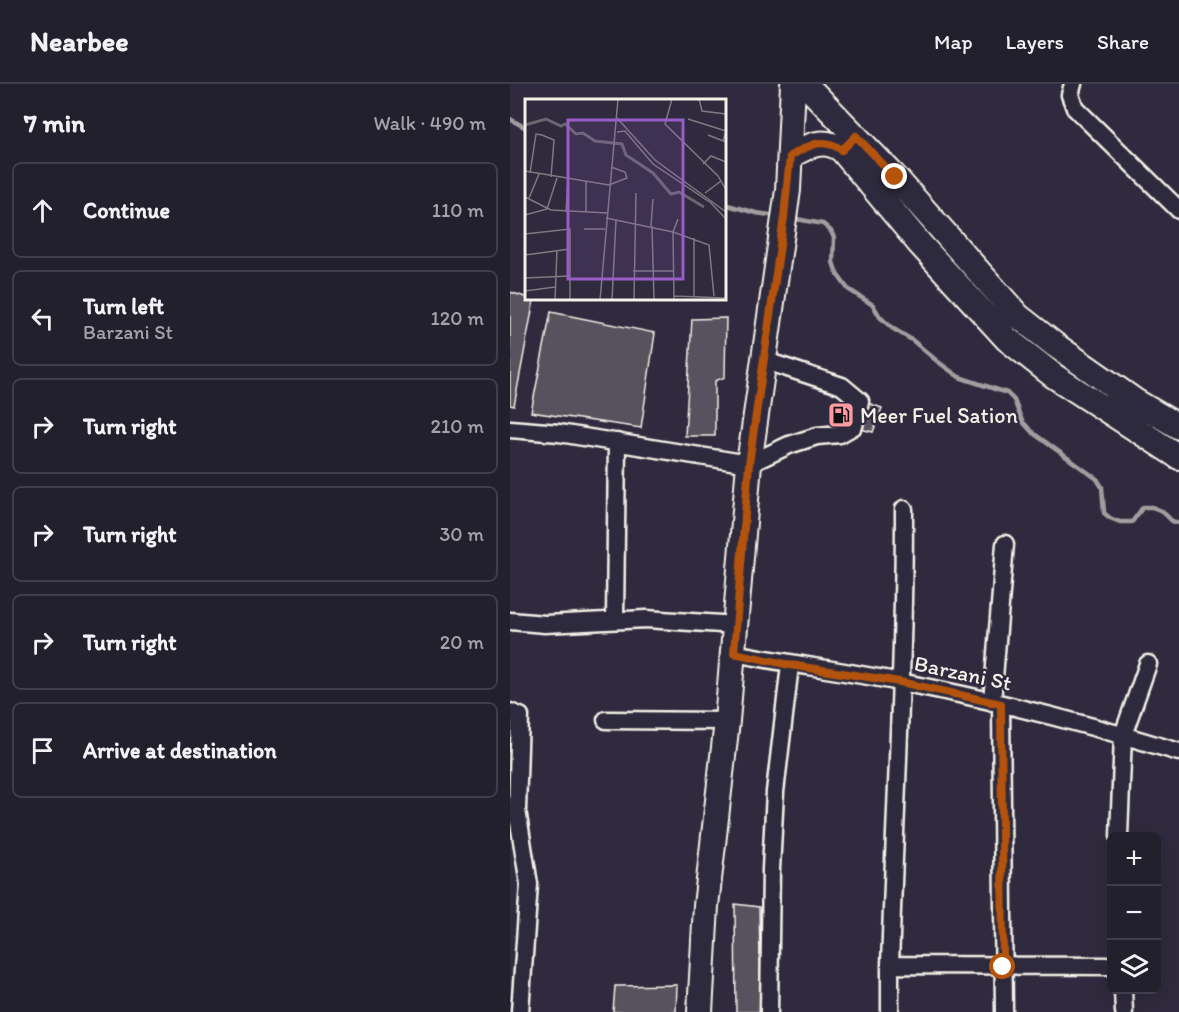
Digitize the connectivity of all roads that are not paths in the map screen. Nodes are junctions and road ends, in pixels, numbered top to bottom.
1 (793, 84) edge
2 (805, 84) edge
3 (1072, 84) edge
4 (849, 143) junction
5 (790, 156) junction
6 (1179, 210) edge
7 (763, 360) junction
8 (1179, 427) edge
9 (510, 429) edge
10 (616, 442) junction
11 (1179, 457) edge
12 (749, 464) junction
13 (904, 509) dead end
14 (1005, 544) dead end
15 (615, 620) junction
16 (510, 621) edge
17 (736, 625) junction
18 (734, 653) junction
19 (1148, 664) dead end
20 (790, 665) junction
21 (900, 682) junction
22 (996, 703) junction
23 (510, 712) edge
24 (606, 720) dead end
25 (727, 721) junction
26 (1123, 735) junction
27 (1179, 752) edge
28 (1119, 832) edge
29 (516, 836) edge
30 (890, 965) junction
31 (1107, 966) edge
32 (1003, 967) junction
33 (516, 991) edge
34 (1123, 994) edge
35 (520, 1012) edge
36 (700, 1012) edge
37 (769, 1012) edge
38 (890, 1012) edge
39 (1004, 1012) edge
40 (1124, 1012) edge

1 - 5 street
2 - 4 street
3 - 6 street
4 - 5 street
4 - 8 street
4 - 11 street
5 - 7 street
7 - 12 street
7 - 12 street
9 - 10 street
10 - 12 street
10 - 15 street
12 - 17 street
13 - 21 street
14 - 22 street
15 - 16 street
15 - 17 street
17 - 18 street
18 - 20 street, Barzani St
18 - 25 street
19 - 26 street
20 - 21 street, Barzani St
20 - 37 street
21 - 22 street, Barzani St
21 - 30 street
22 - 26 street, Barzani St
22 - 32 street
23 - 29 street
24 - 25 street
25 - 36 street
26 - 27 street, Barzani St
26 - 28 street
29 - 33 street
30 - 32 street
30 - 38 street
31 - 32 street
32 - 39 street
33 - 35 street
34 - 40 street

